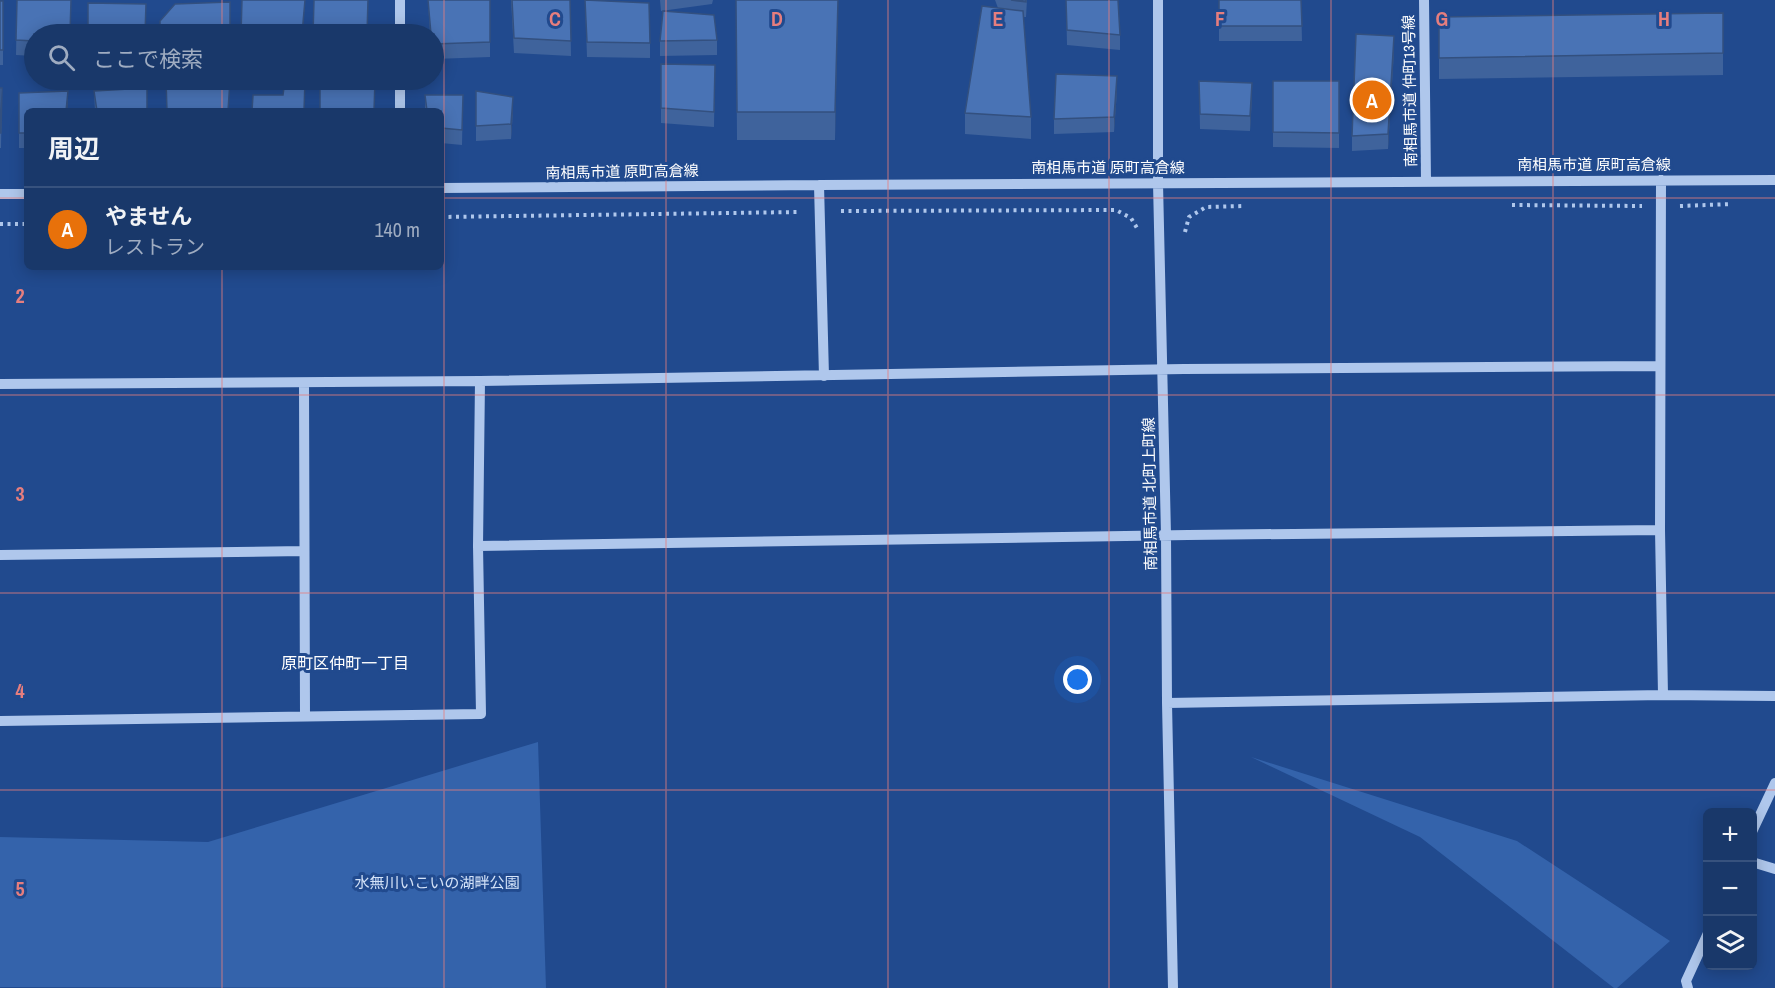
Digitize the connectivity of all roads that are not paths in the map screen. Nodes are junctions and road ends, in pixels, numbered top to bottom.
1 (400, 0) edge
2 (1158, 0) edge
3 (1424, 0) edge
4 (400, 24) edge
5 (400, 90) edge
6 (400, 108) edge
7 (1661, 180) junction
8 (1775, 180) edge
9 (1426, 181) junction
10 (1158, 183) junction
11 (819, 184) junction
12 (444, 188) edge
13 (0, 194) edge
14 (24, 194) edge
15 (1660, 366) junction
16 (1162, 369) junction
17 (824, 376) junction
18 (480, 381) junction
19 (304, 383) junction
20 (0, 384) edge
21 (1660, 530) junction
22 (1166, 535) junction
23 (478, 546) junction
24 (304, 551) junction
25 (0, 555) edge
26 (1663, 695) junction
27 (1775, 696) edge
28 (1167, 703) junction
29 (304, 716) junction
30 (0, 721) edge
31 (1775, 783) edge
32 (1757, 821) edge
33 (1757, 864) edge
34 (1775, 869) edge
35 (1703, 942) edge
36 (1173, 988) edge
37 (1688, 988) edge

1 - 4 street
2 - 10 street, 南相馬市道 北町上町線
3 - 9 street, 南相馬市道 仲町13号線
5 - 6 street
7 - 8 street, 南相馬市道 原町高倉線
7 - 9 street, 南相馬市道 原町高倉線
7 - 15 street
9 - 10 street, 南相馬市道 原町高倉線
10 - 11 street, 南相馬市道 原町高倉線
10 - 16 street, 南相馬市道 北町上町線
11 - 12 street, 南相馬市道 原町高倉線
11 - 17 street
13 - 14 street
15 - 16 street
15 - 21 street
16 - 17 street
16 - 22 street, 南相馬市道 北町上町線
17 - 18 street
18 - 19 street
18 - 23 street
19 - 20 street
19 - 24 street
21 - 22 street
21 - 26 street
22 - 23 street
22 - 28 street, 南相馬市道 北町上町線
23 - 29 street
24 - 25 street
24 - 29 street
26 - 27 street
26 - 28 street
28 - 36 street, 南相馬市道 北町上町線
29 - 30 street
31 - 32 street
33 - 34 street
35 - 37 street

